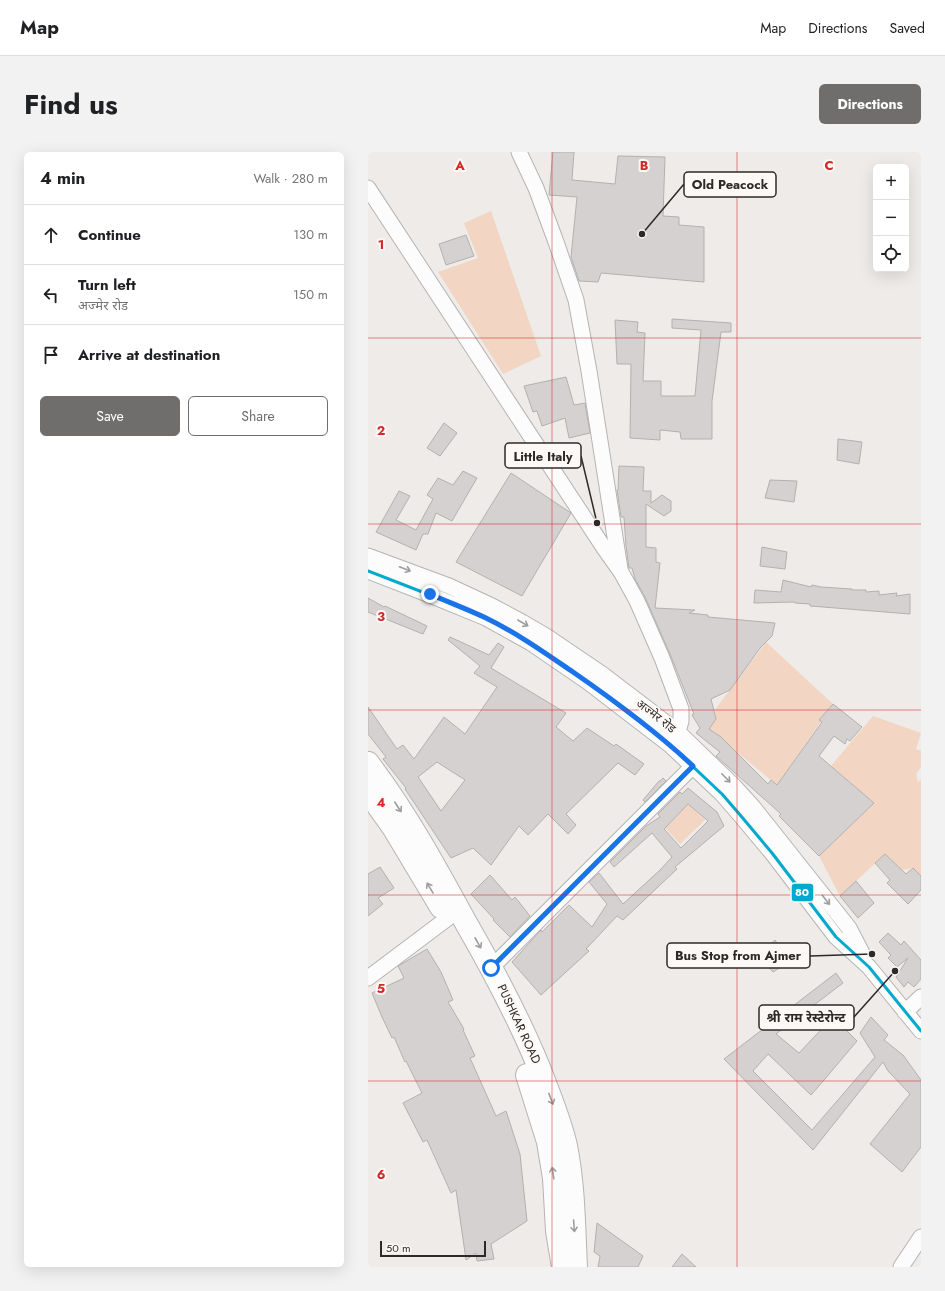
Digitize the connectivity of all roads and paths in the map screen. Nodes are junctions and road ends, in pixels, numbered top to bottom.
1 (519, 152) edge
2 (368, 188) edge
3 (368, 556) edge
4 (368, 571) edge
5 (621, 572) junction
6 (489, 612) junction
7 (674, 739) junction
8 (698, 761) junction
9 (368, 763) edge
10 (368, 792) edge
11 (448, 918) junction
12 (491, 968) junction
13 (368, 978) edge
14 (921, 997) edge
15 (905, 1012) junction
16 (921, 1031) edge
17 (921, 1237) edge
18 (563, 1267) edge
19 (576, 1267) edge
20 (901, 1267) edge

1 - 5 street
2 - 5 street
3 -> 6 street, अज्मेर रोड
4 - 6 street, अज्मेर रोड
5 - 7 street
6 - 7 street, अज्मेर रोड
7 - 8 street, अज्मेर रोड
8 - 12 street
8 - 15 street, अज्मेर रोड
9 -> 12 highway, PUSHKAR ROAD
11 -> 10 highway, PUSHKAR ROAD
11 - 13 street
18 -> 11 highway, PUSHKAR ROAD
12 -> 19 highway, PUSHKAR ROAD
14 - 15 street
15 - 16 street, अज्मेर रोड
17 - 20 street

